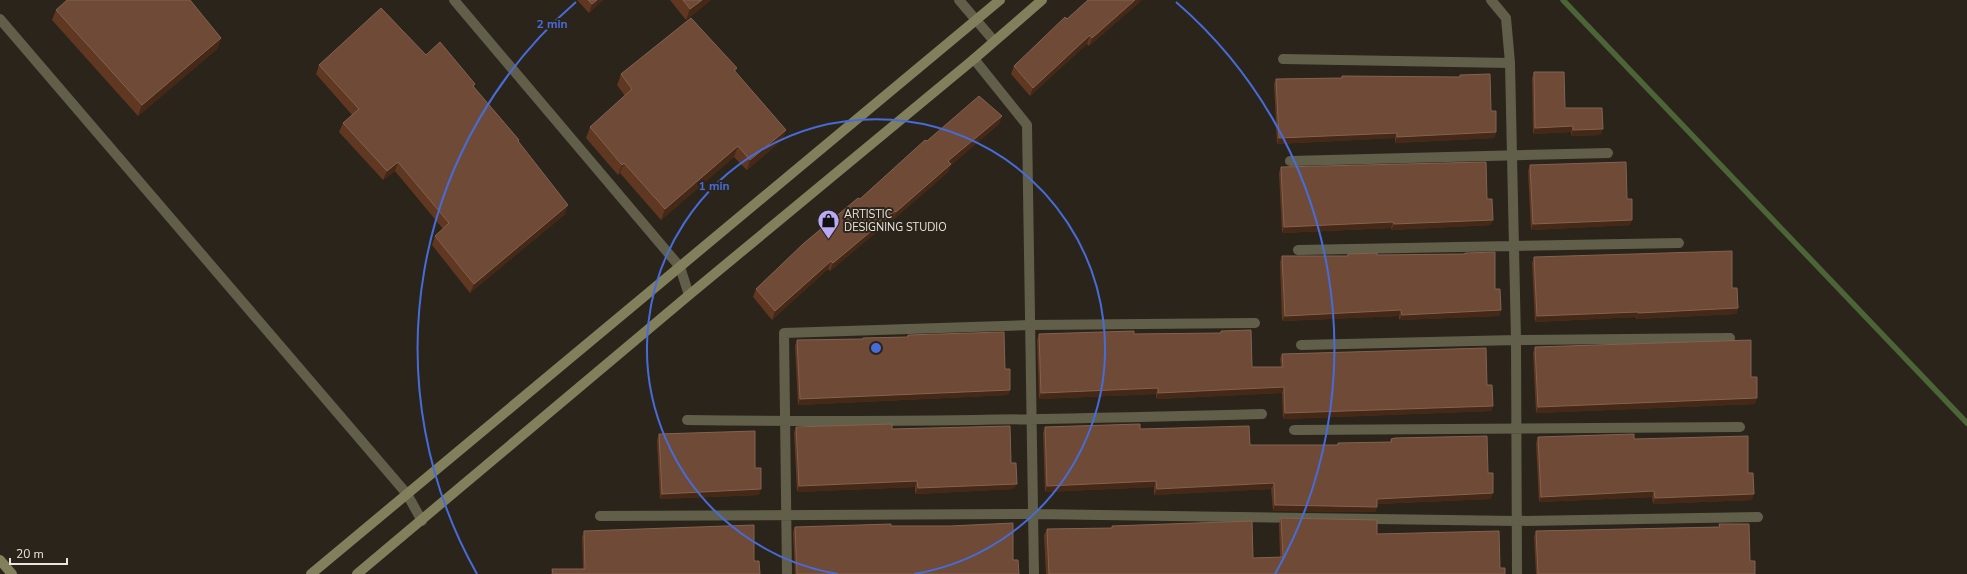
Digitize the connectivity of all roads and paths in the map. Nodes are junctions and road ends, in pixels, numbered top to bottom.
1 (454, 0) edge
2 (959, 0) edge
3 (1000, 0) edge
4 (1042, 0) edge
5 (1491, 0) edge
6 (0, 19) edge
7 (976, 20) junction
8 (994, 41) junction
9 (974, 59) junction
10 (1283, 59) dead end
11 (1510, 63) junction
12 (1608, 153) dead end
13 (1512, 154) junction
14 (1290, 161) dead end
15 (1679, 243) dead end
16 (1514, 247) junction
17 (1298, 250) dead end
18 (680, 267) junction
19 (689, 294) junction
20 (1255, 323) dead end
21 (1030, 325) junction
22 (1730, 338) dead end
23 (1516, 340) junction
24 (1301, 345) dead end
25 (1262, 414) dead end
26 (687, 420) dead end
27 (1032, 420) junction
28 (786, 421) junction
29 (1740, 427) dead end
30 (1517, 429) junction
31 (1294, 430) dead end
32 (407, 494) junction
33 (1033, 514) junction
34 (787, 515) junction
35 (600, 516) dead end
36 (1758, 517) dead end
37 (422, 520) junction
38 (1517, 521) junction
39 (0, 560) edge
40 (12, 574) edge
41 (311, 574) edge
42 (357, 574) edge
43 (787, 574) edge
44 (1034, 574) edge
45 (1517, 574) edge

1 - 18 street
2 - 7 street
3 - 7 main road
4 - 8 main road
5 - 11 street
6 - 32 street
7 - 8 street
7 - 18 main road
8 - 9 main road
9 - 19 main road
9 - 21 street
10 - 11 street
11 - 13 street
12 - 13 street
13 - 14 street
13 - 16 street
15 - 16 street
16 - 17 street
16 - 23 street
18 - 19 street
18 - 32 main road
19 - 37 main road
20 - 21 street
21 - 27 street
21 - 28 street
22 - 23 street
23 - 24 street
23 - 30 street
25 - 27 street
26 - 28 street
27 - 28 street
27 - 33 street
28 - 34 street
29 - 30 street
30 - 31 street
30 - 38 street
32 - 37 street
32 - 41 main road
33 - 34 street
33 - 38 street
33 - 44 street
34 - 35 street
34 - 43 street
36 - 38 street
37 - 42 main road
38 - 45 street
39 - 40 main road

